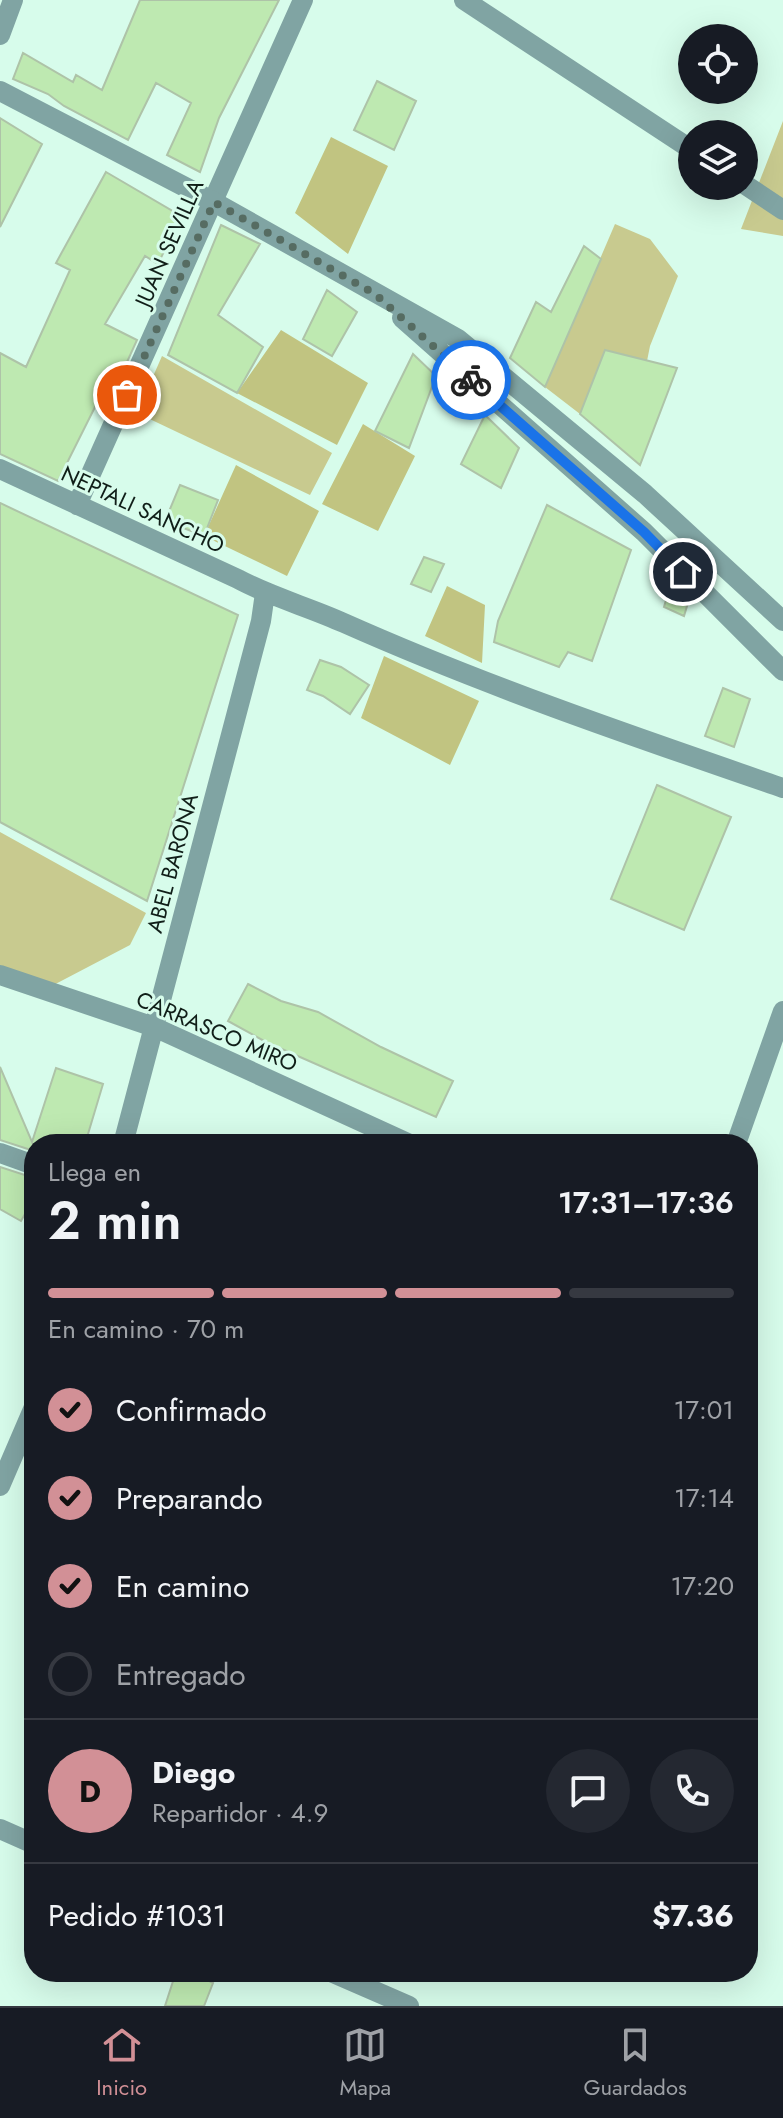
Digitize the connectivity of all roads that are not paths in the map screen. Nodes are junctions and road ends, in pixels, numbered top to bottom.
1 (13, 0) edge
2 (303, 0) edge
3 (464, 0) edge
4 (0, 35) edge
5 (0, 91) edge
6 (678, 141) edge
7 (758, 193) edge
8 (214, 202) junction
9 (783, 210) edge
10 (375, 294) junction
11 (0, 469) edge
12 (77, 505) junction
13 (265, 593) junction
14 (783, 621) edge
15 (783, 671) edge
16 (783, 788) edge
17 (0, 975) edge
18 (783, 1011) edge
19 (154, 1027) junction
20 (126, 1134) edge
21 (388, 1134) edge
22 (740, 1134) edge
23 (0, 1153) edge
24 (24, 1161) edge
25 (24, 1430) edge
26 (0, 1486) edge
27 (0, 1829) edge
28 (24, 1840) edge
29 (354, 1982) edge
30 (409, 2006) edge

1 - 4 street
2 - 8 street, JUAN SEVILLA
3 - 6 street
5 - 8 street
7 - 9 street
8 - 10 street
8 - 12 street, JUAN SEVILLA
10 - 14 street
10 - 15 street
11 - 12 street, NEPTALI SANCHO
12 - 13 street, NEPTALI SANCHO
13 - 16 street, NEPTALI SANCHO
13 - 19 street, ABEL BARONA
17 - 19 street, CARRASCO MIRO
18 - 22 street
19 - 20 street, ABEL BARONA
19 - 21 street, CARRASCO MIRO
23 - 24 street
25 - 26 street
27 - 28 street
29 - 30 street

